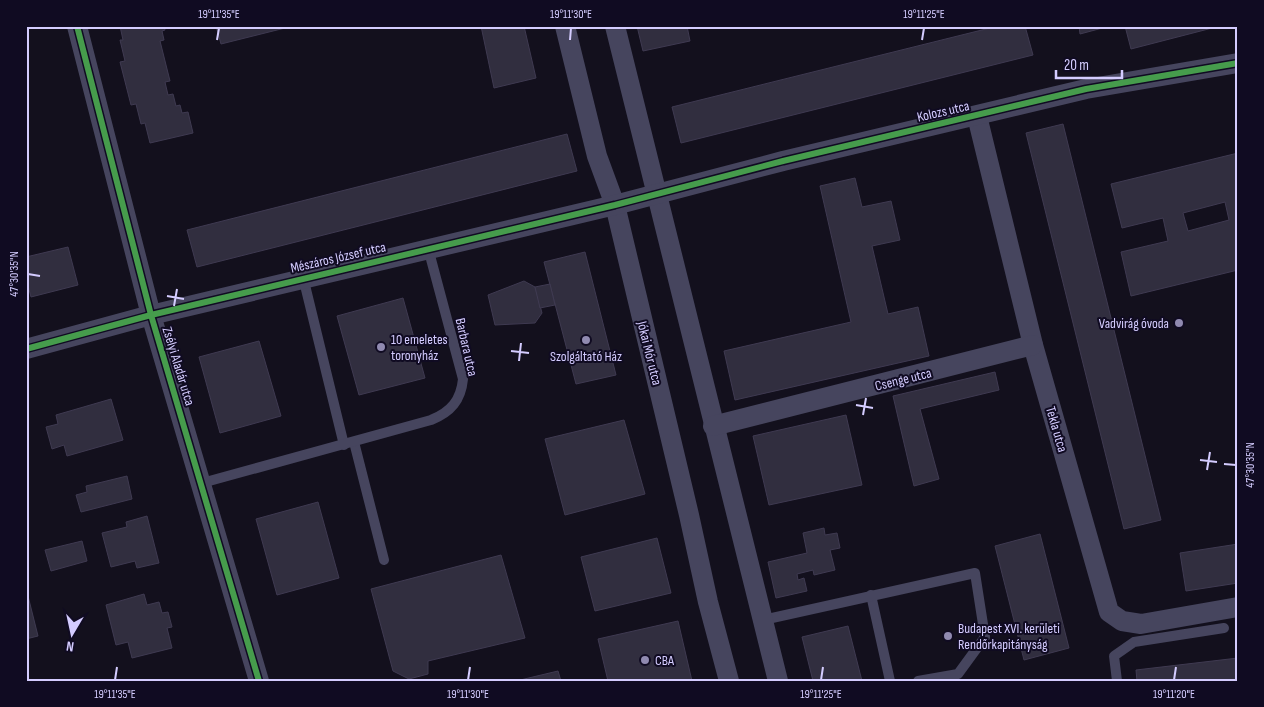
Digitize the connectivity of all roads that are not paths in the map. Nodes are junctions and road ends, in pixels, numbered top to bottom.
1 (76, 26) edge
2 (565, 26) edge
3 (615, 26) edge
4 (1238, 63) edge
5 (977, 116) junction
6 (656, 194) junction
7 (615, 204) junction
8 (428, 248) junction
9 (303, 277) junction
10 (151, 315) junction
11 (1033, 346) junction
12 (26, 349) edge
13 (713, 426) junction
14 (349, 443) junction
15 (202, 483) junction
16 (384, 560) dead end
17 (870, 595) junction
18 (1238, 607) edge
19 (764, 620) junction
20 (1224, 628) dead end
21 (259, 681) edge
22 (729, 681) edge
23 (778, 681) edge
24 (890, 681) edge
25 (918, 681) edge
26 (1117, 681) edge

1 - 10 street, Zsélyi Aladár utca
2 - 7 street, Jókai Mór utca
3 - 6 street
4 - 5 street, Kolozs utca
5 - 6 street, Kolozs utca
5 - 11 street, Tekla utca
6 - 7 street, Mészáros József utca
6 - 13 street
7 - 8 street, Mészáros József utca
7 - 22 street, Jókai Mór utca
8 - 9 street, Mészáros József utca
8 - 14 lane, Barbara utca
9 - 10 street, Mészáros József utca
9 - 14 lane
10 - 12 street, Mészáros József utca
10 - 15 street, Zsélyi Aladár utca
11 - 13 street, Csenge utca
11 - 18 street, Tekla utca
13 - 19 street
14 - 15 lane, Barbara utca
14 - 16 lane
15 - 21 street, Zsélyi Aladár utca
17 - 19 lane
17 - 24 lane
17 - 25 lane
19 - 23 street
20 - 26 lane

